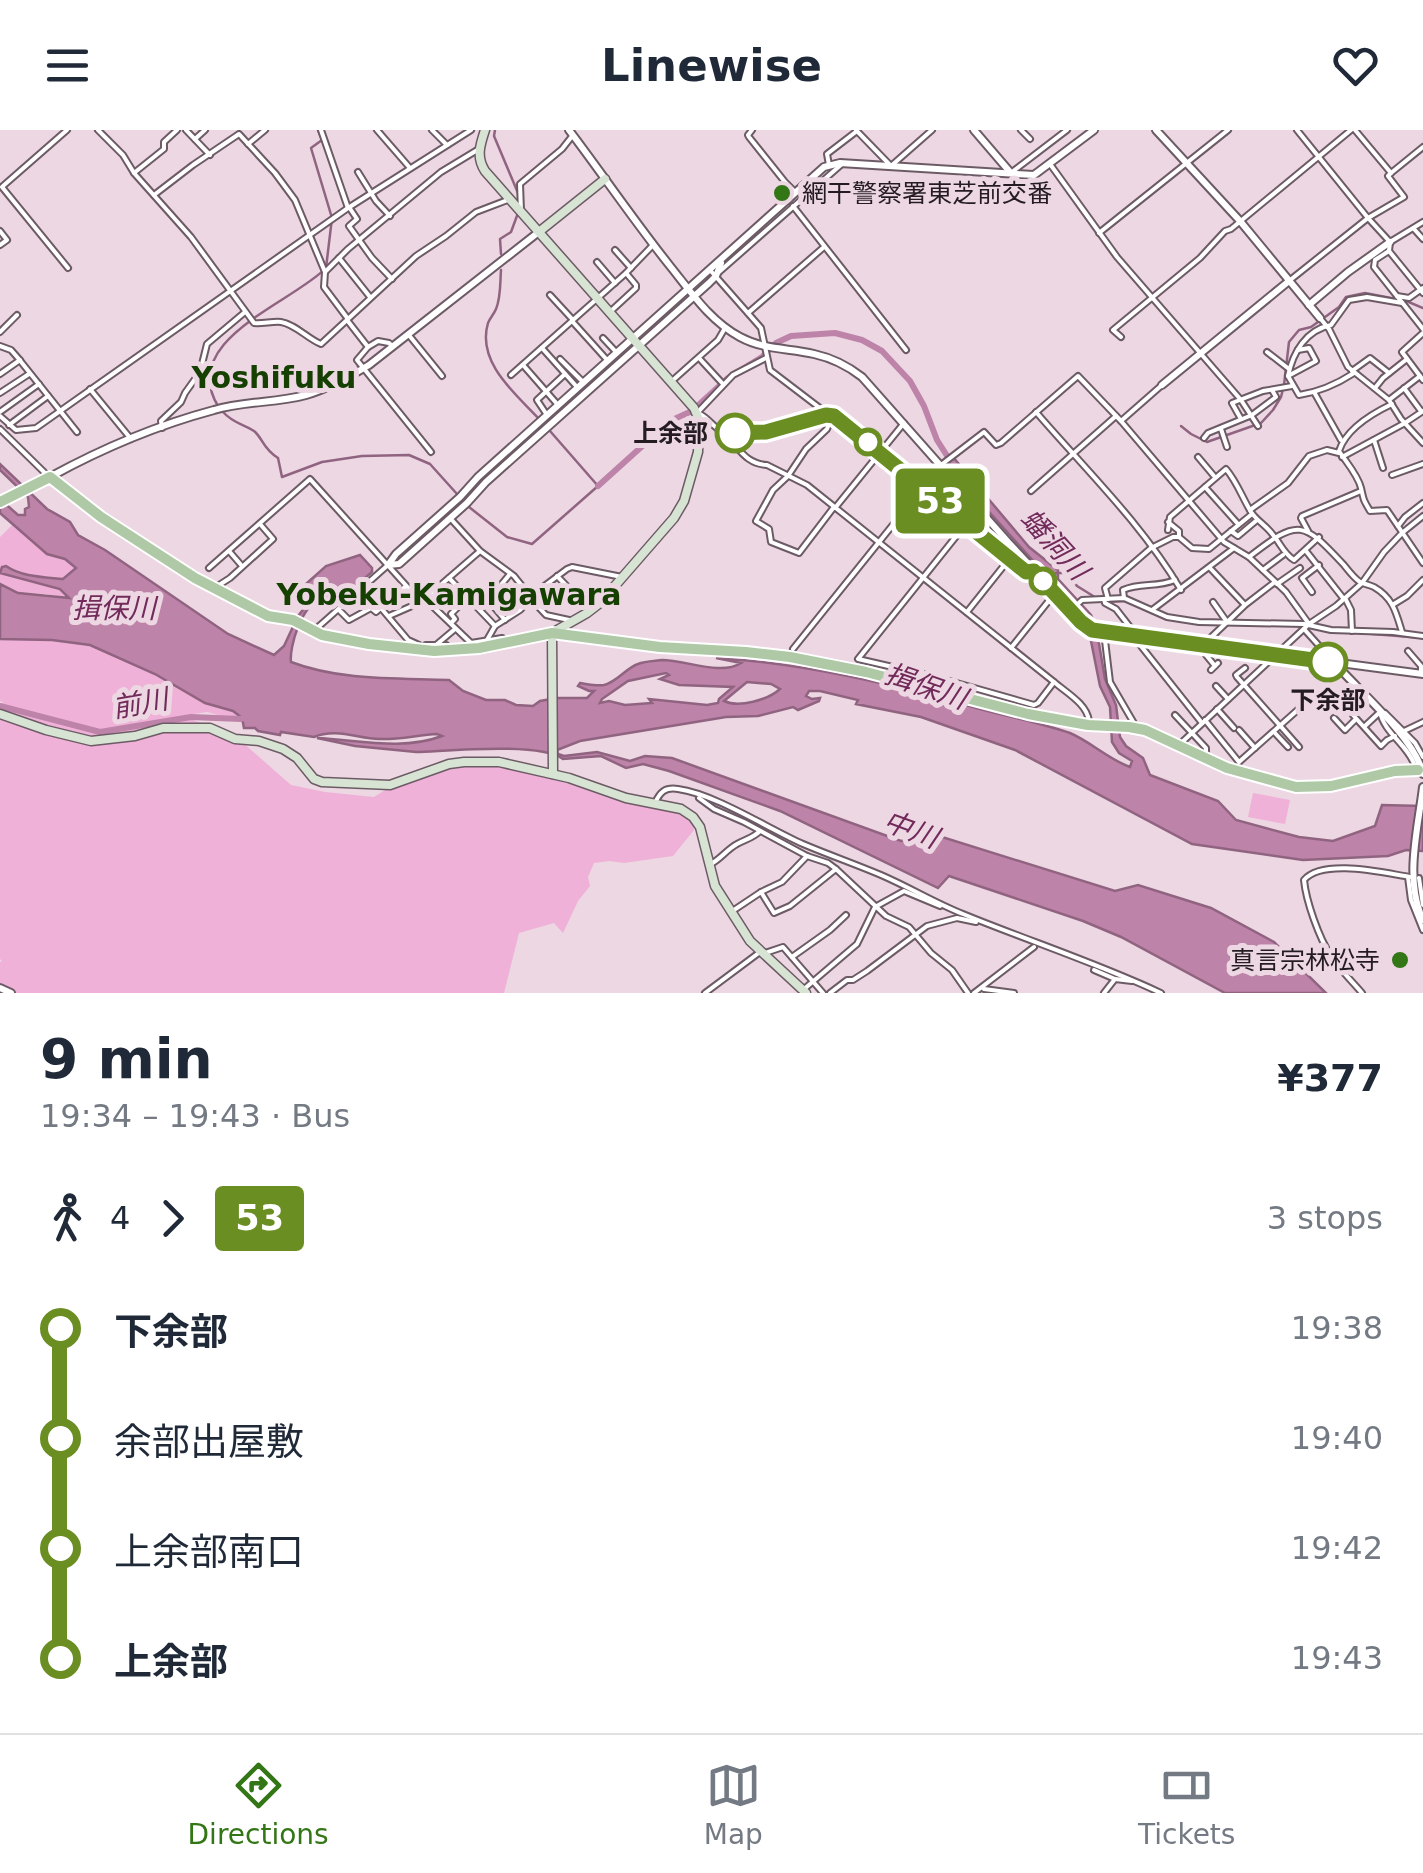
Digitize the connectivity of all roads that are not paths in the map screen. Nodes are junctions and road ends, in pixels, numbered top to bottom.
1 (67, 130) edge
2 (98, 130) edge
3 (177, 130) edge
4 (186, 130) edge
5 (205, 130) edge
6 (265, 130) edge
7 (322, 130) edge
8 (377, 130) edge
9 (432, 130) edge
10 (472, 130) edge
11 (485, 130) edge
12 (752, 130) edge
13 (857, 130) edge
14 (932, 130) edge
15 (974, 130) edge
16 (1021, 130) edge
17 (1068, 130) edge
18 (1094, 130) edge
19 (1156, 130) edge
20 (1228, 130) edge
21 (1297, 130) edge
22 (1353, 130) edge
23 (238, 132) edge
24 (571, 133) edge
25 (195, 138) junction
26 (1030, 140) dead end
27 (248, 144) junction
28 (448, 146) junction
29 (1423, 147) edge
30 (479, 150) junction
31 (210, 155) junction
32 (1318, 156) junction
33 (843, 163) junction
34 (1186, 163) junction
35 (828, 164) junction
36 (1050, 164) junction
37 (891, 166) junction
38 (411, 169) junction
39 (358, 172) dead end
40 (134, 173) junction
41 (1011, 173) junction
42 (1391, 173) junction
43 (605, 179) junction
44 (1, 188) edge
45 (796, 192) junction
46 (372, 193) junction
47 (154, 196) junction
48 (510, 198) junction
49 (794, 206) junction
50 (348, 208) junction
51 (521, 211) junction
52 (390, 216) junction
53 (1368, 218) junction
54 (1240, 221) junction
55 (1423, 222) edge
56 (1414, 229) junction
57 (540, 231) junction
58 (0, 232) edge
59 (1099, 233) junction
60 (311, 235) junction
61 (1423, 239) edge
62 (359, 240) junction
63 (1390, 242) junction
64 (654, 245) junction
65 (0, 246) edge
66 (824, 246) junction
67 (614, 250) dead end
68 (1389, 251) junction
69 (339, 258) junction
70 (596, 262) dead end
71 (68, 268) dead end
72 (631, 268) junction
73 (323, 271) junction
74 (713, 272) junction
75 (626, 273) junction
76 (392, 279) junction
77 (1289, 281) junction
78 (615, 282) junction
79 (1422, 291) edge
80 (230, 292) junction
81 (692, 293) junction
82 (550, 294) dead end
83 (1397, 296) junction
84 (598, 297) junction
85 (1154, 298) junction
86 (372, 299) junction
87 (1402, 303) junction
88 (1309, 305) junction
89 (611, 311) junction
90 (245, 312) junction
91 (748, 313) junction
92 (17, 315) dead end
93 (348, 320) junction
94 (572, 321) junction
95 (1323, 322) junction
96 (1422, 327) edge
97 (725, 328) junction
98 (0, 332) edge
99 (408, 334) junction
100 (1121, 337) dead end
101 (603, 338) dead end
102 (637, 342) junction
103 (765, 345) junction
104 (0, 346) edge
105 (392, 346) junction
106 (368, 347) junction
107 (542, 348) junction
108 (8, 349) junction
109 (906, 350) dead end
110 (1298, 350) junction
111 (1268, 352) dead end
112 (617, 353) junction
113 (1200, 354) junction
114 (0, 356) edge
115 (699, 358) junction
116 (766, 358) junction
117 (560, 359) dead end
118 (1407, 359) junction
119 (20, 360) junction
120 (608, 361) junction
121 (522, 365) junction
122 (364, 368) junction
123 (1286, 369) junction
124 (1353, 372) junction
125 (30, 373) junction
126 (0, 374) edge
127 (565, 374) junction
128 (1389, 374) junction
129 (511, 375) dead end
130 (442, 376) dead end
131 (1421, 378) edge
132 (671, 382) junction
133 (722, 382) junction
134 (39, 384) junction
135 (1162, 384) joint
136 (580, 385) junction
137 (1286, 386) junction
138 (1375, 388) junction
139 (1404, 388) junction
140 (90, 389) junction
141 (1272, 390) junction
142 (546, 391) junction
143 (1314, 392) junction
144 (0, 393) edge
145 (48, 396) junction
146 (1241, 400) junction
147 (1390, 402) junction
148 (558, 405) junction
149 (696, 410) junction
150 (61, 411) junction
151 (1422, 411) edge
152 (1036, 412) junction
153 (0, 414) edge
154 (548, 415) junction
155 (831, 416) junction
156 (1116, 416) junction
157 (1252, 416) junction
158 (1240, 420) junction
159 (904, 422) junction
160 (1120, 422) junction
161 (1406, 423) junction
162 (1257, 424) dead end
163 (9, 425) junction
164 (162, 428) junction
165 (0, 430) edge
166 (721, 431) junction
167 (77, 432) dead end
168 (1223, 435) junction
169 (1204, 438) dead end
170 (131, 440) junction
171 (1374, 440) junction
172 (1342, 442) junction
173 (1423, 442) edge
174 (1227, 447) dead end
175 (430, 452) dead end
176 (880, 452) junction
177 (1072, 455) junction
178 (1341, 455) junction
179 (1198, 457) dead end
180 (1423, 464) edge
181 (941, 465) junction
182 (1383, 468) dead end
183 (788, 476) junction
184 (1392, 476) dead end
185 (48, 478) junction
186 (1216, 478) junction
187 (1205, 487) junction
188 (924, 488) junction
189 (1031, 491) dead end
190 (1361, 491) junction
191 (461, 496) junction
192 (1190, 500) junction
193 (0, 502) edge
194 (468, 502) junction
195 (1423, 503) edge
196 (834, 508) junction
197 (978, 509) junction
198 (1251, 512) junction
199 (449, 515) junction
200 (1423, 516) edge
201 (1257, 520) junction
202 (1168, 522) junction
203 (966, 523) junction
204 (260, 524) junction
205 (1239, 524) junction
206 (1398, 526) junction
207 (1168, 530) dead end
208 (1231, 530) junction
209 (1308, 530) junction
210 (1402, 533) junction
211 (1318, 537) junction
212 (1178, 538) junction
213 (1222, 538) junction
214 (1275, 538) junction
215 (879, 542) junction
216 (1151, 548) junction
217 (1234, 548) junction
218 (229, 551) junction
219 (480, 551) junction
220 (1306, 551) junction
221 (1285, 554) junction
222 (1250, 556) junction
223 (1010, 558) junction
224 (1294, 560) junction
225 (1423, 563) edge
226 (388, 565) junction
227 (1319, 565) junction
228 (243, 566) junction
229 (209, 568) dead end
230 (1210, 568) junction
231 (1300, 568) junction
232 (1262, 570) junction
233 (1034, 571) junction
234 (510, 574) junction
235 (1306, 575) junction
236 (557, 576) junction
237 (923, 577) junction
238 (450, 578) junction
239 (623, 578) junction
240 (1175, 580) junction
241 (1423, 580) edge
242 (1276, 583) junction
243 (1362, 583) junction
244 (406, 586) junction
245 (214, 588) junction
246 (1181, 590) junction
247 (1312, 592) dead end
248 (1055, 593) junction
249 (606, 597) junction
250 (467, 598) junction
251 (531, 598) junction
252 (1124, 598) junction
253 (1106, 599) junction
254 (1344, 599) junction
255 (423, 601) junction
256 (489, 602) junction
257 (1213, 602) dead end
258 (1394, 604) junction
259 (1245, 606) junction
260 (381, 608) junction
261 (588, 608) junction
262 (482, 609) junction
263 (339, 610) junction
264 (1071, 610) junction
265 (1152, 610) junction
266 (967, 612) junction
267 (388, 616) junction
268 (506, 620) junction
269 (450, 624) junction
270 (1226, 624) junction
271 (495, 626) junction
272 (1306, 627) junction
273 (456, 629) junction
274 (314, 631) junction
275 (1352, 631) junction
276 (1101, 632) junction
277 (1402, 633) junction
278 (552, 635) junction
279 (1137, 636) junction
280 (1423, 636) edge
281 (526, 638) junction
282 (488, 640) junction
283 (471, 643) junction
284 (420, 645) junction
285 (436, 646) junction
286 (1204, 646) junction
287 (401, 648) junction
288 (793, 648) dead end
289 (1012, 648) junction
290 (1408, 651) dead end
291 (1276, 655) junction
292 (1336, 663) junction
293 (1215, 666) dead end
294 (1245, 668) dead end
295 (1422, 674) edge
296 (1054, 682) junction
297 (1243, 685) junction
298 (1216, 686) dead end
299 (1228, 699) junction
300 (1310, 699) dead end
301 (1217, 708) junction
302 (1380, 712) junction
303 (0, 714) edge
304 (1176, 715) dead end
305 (1334, 718) dead end
306 (1204, 722) junction
307 (1423, 722) edge
308 (1088, 725) junction
309 (1280, 726) junction
310 (1364, 726) junction
311 (1135, 728) junction
312 (1404, 731) junction
313 (1274, 732) junction
314 (1192, 733) junction
315 (1395, 736) junction
316 (1294, 742) junction
317 (1178, 746) junction
318 (1298, 747) dead end
319 (1255, 748) junction
320 (1423, 757) edge
321 (1203, 758) junction
322 (1240, 767) junction
323 (553, 772) junction
324 (1419, 772) edge
325 (1383, 778) dead end
326 (1362, 779) junction
327 (1423, 786) edge
328 (697, 795) junction
329 (655, 803) junction
330 (760, 831) junction
331 (832, 856) junction
332 (810, 857) junction
333 (709, 865) junction
334 (836, 870) junction
335 (1420, 878) edge
336 (761, 892) junction
337 (1423, 905) edge
338 (876, 906) junction
339 (944, 906) junction
340 (731, 912) junction
341 (846, 915) dead end
342 (1423, 920) edge
343 (981, 921) junction
344 (1423, 930) edge
345 (916, 935) junction
346 (1034, 947) dead end
347 (761, 953) junction
348 (792, 957) junction
349 (1094, 970) dead end
350 (1115, 979) junction
351 (1133, 980) junction
352 (814, 981) junction
353 (0, 988) edge
354 (982, 988) junction
355 (804, 991) edge
356 (11, 993) edge
357 (705, 993) edge
358 (823, 993) edge
359 (830, 993) edge
360 (971, 993) edge
361 (1014, 993) edge
362 (1104, 993) edge
363 (1161, 993) edge
364 (1362, 993) edge

1 - 44 street
2 - 40 street
3 - 40 street
4 - 25 street
5 - 25 street
6 - 27 street
7 - 50 street
8 - 38 street
9 - 28 street
10 - 28 street
11 - 30 main road
12 - 45 street
13 - 35 street
13 - 37 street
14 - 37 street
15 - 41 street
16 - 26 street
17 - 41 street
18 - 36 street
19 - 34 street
20 - 34 street
21 - 32 street
22 - 32 street
22 - 42 street
23 - 27 street
23 - 31 street
24 - 43 street
24 - 51 street
25 - 31 street
27 - 60 street
28 - 38 street
29 - 42 street
30 - 48 main road
30 - 52 street
31 - 47 street
32 - 53 street
32 - 54 street
33 - 35 street
33 - 37 street
33 - 49 street
34 - 54 street
34 - 59 street
35 - 45 street
36 - 41 street
36 - 59 street
37 - 41 street
38 - 46 street
39 - 46 street
40 - 47 street
42 - 53 street
43 - 57 main road
43 - 64 street
44 - 71 street
45 - 74 street
46 - 50 street
46 - 52 street
47 - 80 street
48 - 51 main road
48 - 76 street
49 - 66 street
49 - 74 street
50 - 60 street
50 - 62 street
51 - 57 main road
52 - 62 street
53 - 63 street
53 - 77 street
54 - 77 street
54 - 85 street
55 - 56 street
56 - 61 street
56 - 63 street
57 - 84 main road
57 - 99 street
58 - 65 street
59 - 85 street
60 - 73 street
60 - 80 street
62 - 69 street
62 - 76 street
63 - 68 street
63 - 88 street
64 - 72 street
64 - 81 street
66 - 91 street
66 - 109 street
67 - 72 street
68 - 79 street
68 - 83 street
69 - 73 street
69 - 86 street
70 - 78 street
72 - 75 street
73 - 93 street
74 - 81 street
74 - 91 street
75 - 78 street
75 - 89 street
76 - 86 street
77 - 88 street
77 - 113 street
78 - 84 street
79 - 83 street
80 - 90 street
80 - 140 street
81 - 97 street
81 - 102 street
82 - 94 street
83 - 87 street
84 - 89 main road
84 - 94 street
85 - 100 street
85 - 113 street
86 - 93 street
87 - 95 street
87 - 96 street
88 - 95 street
89 - 102 main road
90 - 93 street
90 - 164 street
91 - 103 street
92 - 98 street
93 - 106 street
94 - 107 street
94 - 120 street
95 - 110 street
95 - 124 street
96 - 118 street
97 - 103 street
97 - 115 street
99 - 105 street
99 - 130 street
101 - 112 street
102 - 112 street
102 - 132 main road
102 - 194 street
103 - 116 street
103 - 159 street
104 - 108 street
105 - 106 street
105 - 122 street
106 - 122 street
107 - 121 street
107 - 127 street
108 - 114 street
108 - 119 street
110 - 123 street
110 - 123 street
111 - 123 street
112 - 120 street
113 - 135 street
113 - 146 street
115 - 132 street
115 - 133 street
116 - 133 street
116 - 155 street
117 - 136 street
118 - 128 street
118 - 131 street
119 - 125 street
119 - 126 street
120 - 136 street
121 - 129 street
121 - 142 street
122 - 164 street
122 - 175 street
123 - 137 street
124 - 128 street
124 - 138 street
124 - 143 street
125 - 134 street
125 - 144 street
127 - 136 street
127 - 142 street
128 - 138 street
131 - 139 street
132 - 149 main road
133 - 149 street
134 - 145 street
134 - 153 street
135 - 160 street
136 - 148 street
137 - 141 street
137 - 143 street
138 - 147 street
139 - 147 street
139 - 151 street
140 - 150 street
140 - 170 street
141 - 146 street
141 - 157 street
142 - 148 street
142 - 154 street
143 - 172 street
145 - 150 street
145 - 163 street
146 - 157 street
146 - 158 street
147 - 161 street
147 - 172 street
148 - 154 street
149 - 166 street
149 - 239 main road
150 - 163 street
150 - 167 street
151 - 161 street
152 - 156 street
152 - 177 street
152 - 181 street
153 - 163 street
154 - 191 street
155 - 166 street
155 - 176 street
155 - 183 street
156 - 160 street
156 - 177 street
157 - 158 street
157 - 162 street
158 - 168 street
159 - 176 street
159 - 181 street
160 - 192 street
161 - 171 street
161 - 173 street
164 - 170 street
165 - 185 street
166 - 183 street
168 - 169 street
168 - 174 street
170 - 185 street
171 - 178 street
171 - 182 street
172 - 178 street
176 - 188 street
176 - 196 street
177 - 189 street
177 - 216 street
178 - 190 street
178 - 198 street
179 - 186 street
180 - 184 street
181 - 188 street
181 - 197 street
183 - 196 street
183 - 196 street
185 - 193 main road
185 - 245 main road
186 - 187 street
186 - 198 street
187 - 192 street
187 - 205 street
188 - 203 street
188 - 215 street
190 - 206 street
190 - 209 street
191 - 194 street
191 - 199 street
192 - 202 street
192 - 213 street
194 - 199 street
195 - 206 street
196 - 215 street
197 - 203 street
197 - 233 street
198 - 201 street
198 - 205 street
199 - 219 street
199 - 226 street
200 - 210 street
201 - 208 street
201 - 214 street
202 - 207 street
202 - 212 street
203 - 223 street
203 - 237 street
204 - 218 street
204 - 226 street
204 - 228 street
205 - 208 street
206 - 210 street
208 - 213 street
209 - 211 street
209 - 214 street
210 - 225 street
210 - 243 street
211 - 220 street
211 - 243 street
212 - 213 street
212 - 216 street
213 - 217 street
214 - 221 street
214 - 222 street
215 - 237 street
215 - 288 street
216 - 240 street
216 - 253 street
217 - 222 street
217 - 230 street
218 - 228 street
218 - 229 street
219 - 234 street
219 - 238 street
220 - 224 street
220 - 227 street
221 - 224 street
221 - 232 street
222 - 232 street
223 - 233 street
223 - 266 street
224 - 231 street
226 - 244 street
226 - 263 street
227 - 235 street
227 - 254 street
228 - 245 street
230 - 246 street
230 - 259 street
231 - 235 street
231 - 242 street
232 - 242 street
233 - 248 street
234 - 251 street
234 - 256 street
235 - 247 street
236 - 239 street
236 - 251 street
236 - 261 street
237 - 266 street
237 - 296 street
238 - 250 street
238 - 255 street
239 - 249 main road
240 - 246 street
240 - 252 street
241 - 258 street
242 - 259 street
242 - 272 street
243 - 254 street
243 - 258 street
244 - 255 street
244 - 260 street
245 - 274 main road
246 - 265 street
248 - 264 street
248 - 289 street
249 - 261 street
249 - 278 main road
250 - 262 street
250 - 269 street
251 - 261 street
251 - 268 street
252 - 253 street
252 - 265 street
253 - 264 street
253 - 279 street
254 - 272 street
254 - 275 street
255 - 267 street
255 - 269 street
256 - 262 street
256 - 268 street
257 - 270 street
258 - 277 street
259 - 270 street
260 - 263 street
260 - 267 street
262 - 271 street
263 - 274 street
264 - 276 street
265 - 270 street
266 - 289 street
267 - 284 street
268 - 271 street
269 - 273 street
270 - 272 street
270 - 286 street
271 - 282 street
272 - 275 street
272 - 291 street
272 - 292 street
273 - 283 street
273 - 285 street
274 - 287 main road
275 - 277 street
276 - 279 street
276 - 311 street
277 - 280 street
278 - 281 main road
278 - 308 main road
278 - 323 main road
279 - 286 street
279 - 306 street
281 - 282 street
281 - 287 main road
282 - 283 street
283 - 285 street
284 - 285 street
284 - 287 street
286 - 291 street
286 - 293 street
289 - 296 street
290 - 295 street
291 - 292 street
291 - 297 street
292 - 295 street
292 - 302 street
294 - 297 street
296 - 308 street
297 - 299 street
297 - 309 street
298 - 299 street
299 - 301 street
300 - 309 street
301 - 306 street
301 - 319 street
302 - 310 street
302 - 312 street
302 - 315 street
302 - 324 street
303 - 323 main road
304 - 314 street
305 - 310 street
306 - 314 street
306 - 322 street
307 - 312 street
308 - 311 main road
309 - 313 street
309 - 316 street
310 - 315 street
311 - 317 main road
312 - 320 street
313 - 316 street
313 - 319 street
314 - 317 street
314 - 321 street
315 - 324 street
316 - 318 street
317 - 321 main road
319 - 322 street
321 - 322 main road
322 - 326 main road
323 - 329 main road
324 - 326 main road
325 - 326 street
327 - 342 street
328 - 329 street
328 - 330 street
328 - 331 street
329 - 333 main road
330 - 332 street
330 - 333 street
331 - 332 street
331 - 339 street
332 - 334 street
332 - 336 street
333 - 340 main road
334 - 336 street
334 - 338 street
335 - 337 street
336 - 340 street
338 - 339 street
338 - 345 street
338 - 352 street
339 - 343 street
340 - 347 main road
341 - 348 street
343 - 345 street
343 - 351 street
344 - 364 street
345 - 359 street
345 - 360 street
346 - 354 street
347 - 348 street
347 - 355 main road
347 - 357 street
348 - 352 street
349 - 350 street
350 - 351 street
350 - 362 street
351 - 363 street
352 - 355 street
352 - 358 street
353 - 356 street
354 - 360 street
354 - 361 street

